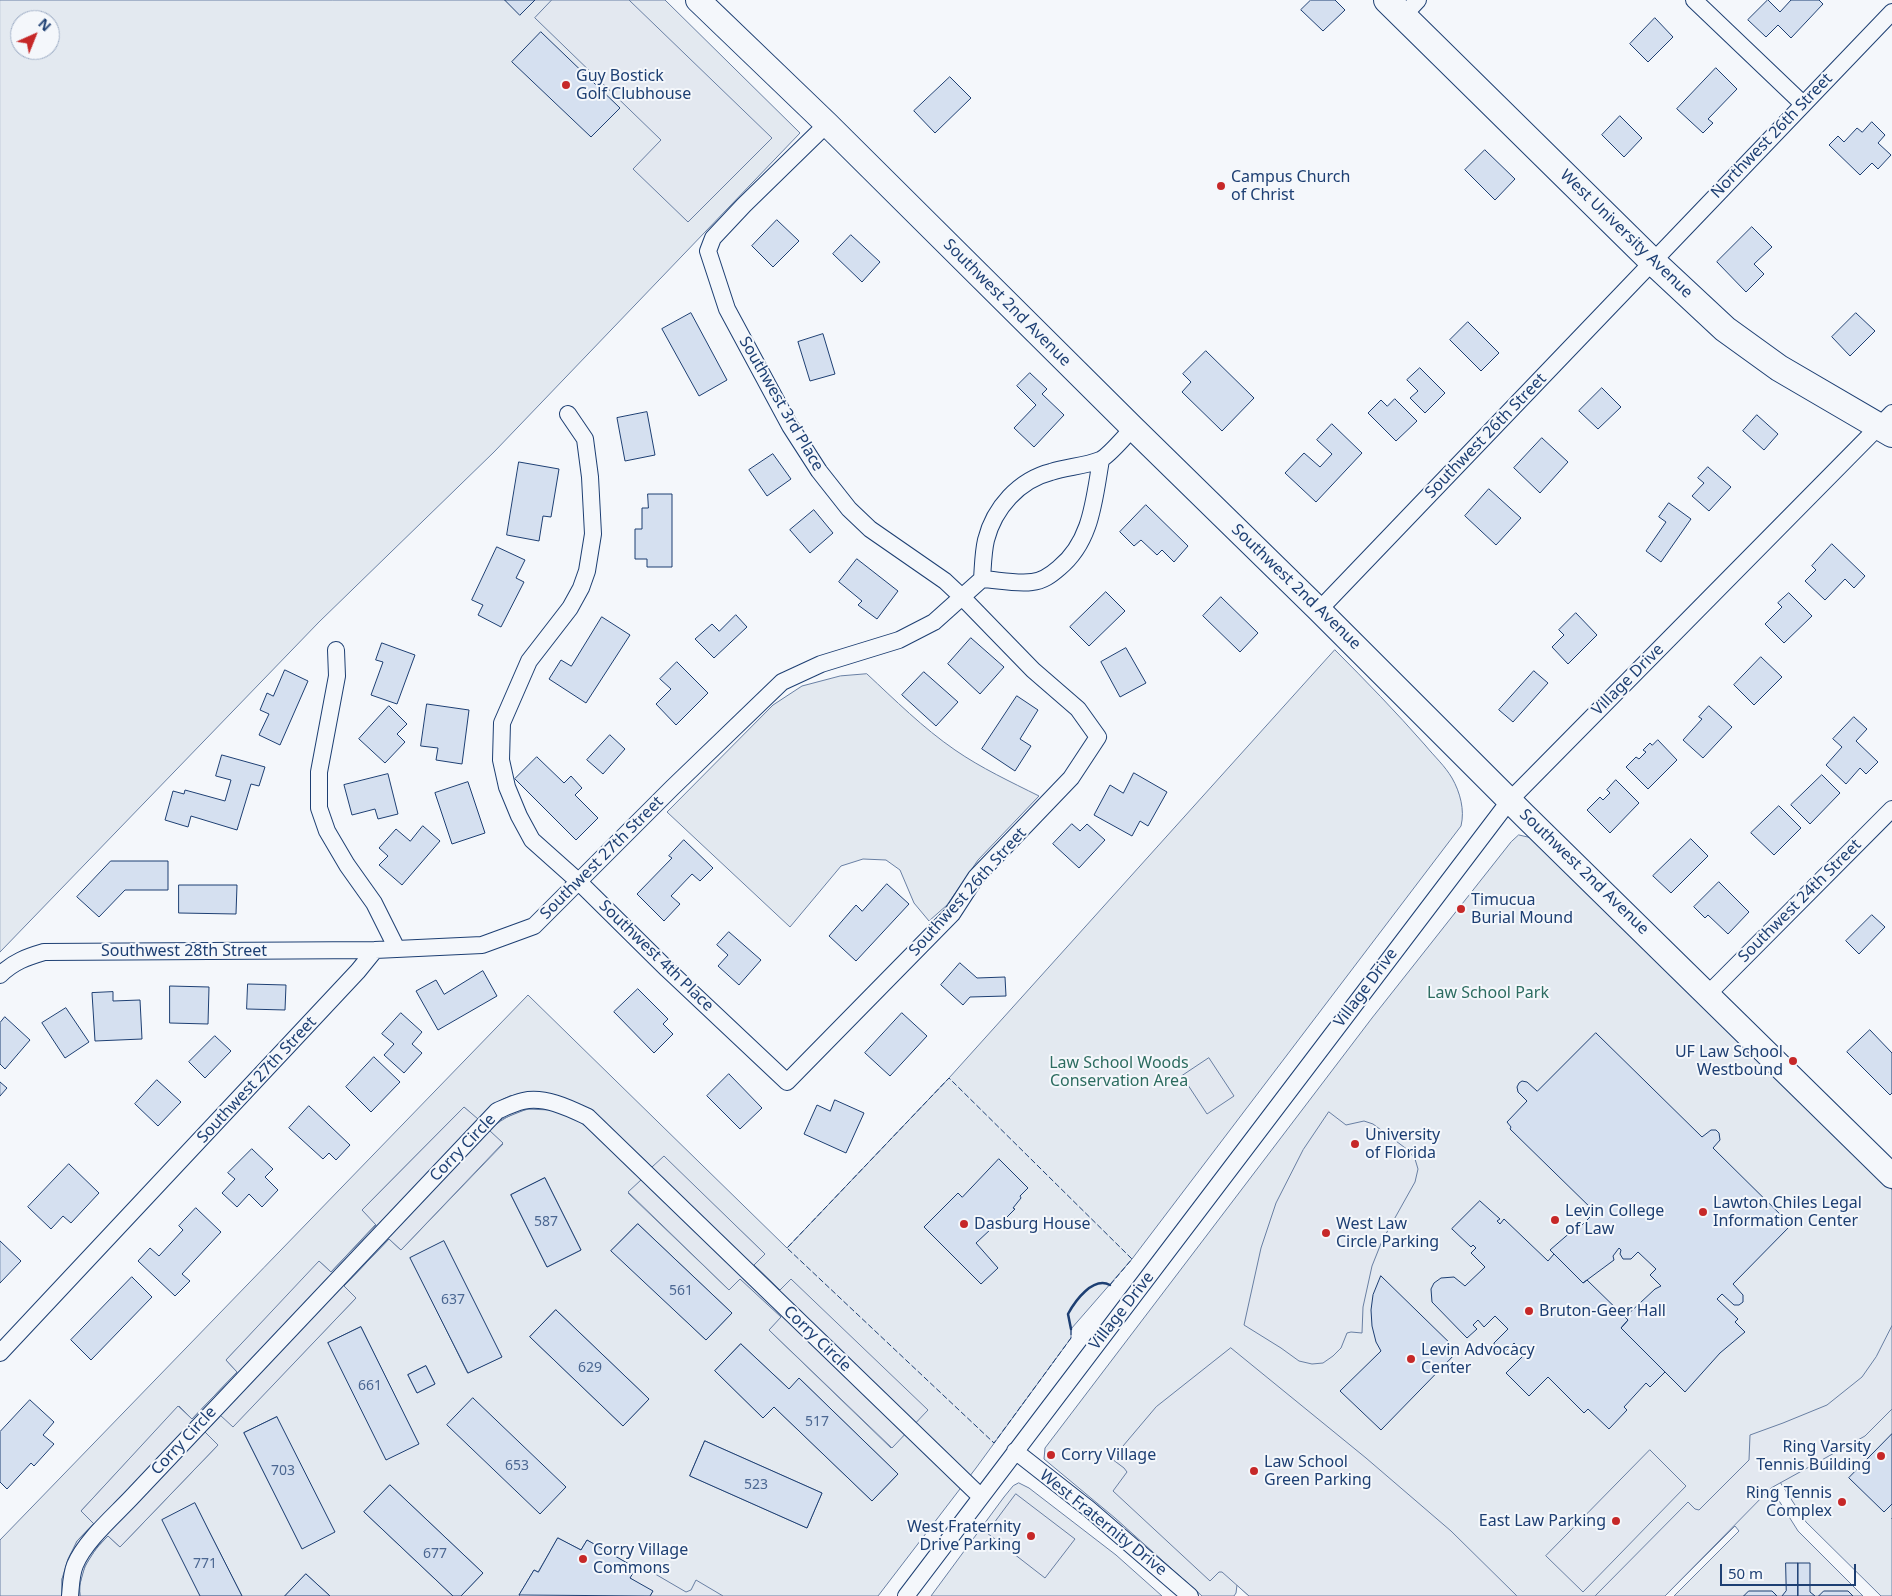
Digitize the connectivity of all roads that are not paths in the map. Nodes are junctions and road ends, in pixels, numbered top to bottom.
1 (698, 0) edge
2 (1694, 0) edge
3 (1403, 5) edge
4 (1892, 12) edge
5 (1803, 104) junction
6 (827, 124) junction
7 (1652, 261) junction
8 (568, 414) dead end
9 (1888, 424) edge
10 (1133, 428) junction
11 (1101, 460) junction
12 (982, 578) junction
13 (962, 597) junction
14 (1319, 610) junction
15 (336, 650) dead end
16 (1098, 737) joint
17 (1510, 800) junction
18 (1892, 810) edge
19 (578, 881) junction
20 (397, 949) junction
21 (375, 950) junction
22 (0, 975) edge
23 (1708, 994) junction
24 (787, 1082) joint
25 (1892, 1176) edge
26 (0, 1353) edge
27 (1015, 1451) junction
28 (980, 1496) junction
29 (70, 1596) edge
30 (906, 1596) edge
31 (1190, 1596) edge

1 - 6 main road, Southwest 2nd Avenue
2 - 5 street
3 - 7 main road, West University Avenue
4 - 5 street, Northwest 26th Street
5 - 7 street, Northwest 26th Street
6 - 10 main road, Southwest 2nd Avenue
6 - 13 street, Southwest 3rd Place
7 - 9 main road, West University Avenue
7 - 14 street, Southwest 26th Street
8 - 19 street, Southwest 4th Place
9 - 17 street, Village Drive
10 - 11 street
10 - 14 main road, Southwest 2nd Avenue
11 - 12 street
11 - 12 street
12 - 13 street, Southwest 27th Street
13 - 16 street, Southwest 3rd Place
13 - 19 street, Southwest 27th Street
14 - 17 main road, Southwest 2nd Avenue
15 - 20 street
16 - 24 street, Southwest 26th Street
17 - 23 main road, Southwest 2nd Avenue
17 - 27 street, Village Drive
18 - 23 street, Southwest 24th Street
19 - 20 street, Southwest 27th Street
19 - 24 street, Southwest 4th Place
20 - 21 street, Southwest 27th Street
21 - 22 street, Southwest 28th Street
21 - 26 street, Southwest 27th Street
23 - 25 main road, Southwest 2nd Avenue
27 - 28 street, Village Drive
27 - 31 street, West Fraternity Drive
28 - 29 street, Corry Circle
28 - 30 street, Village Drive

